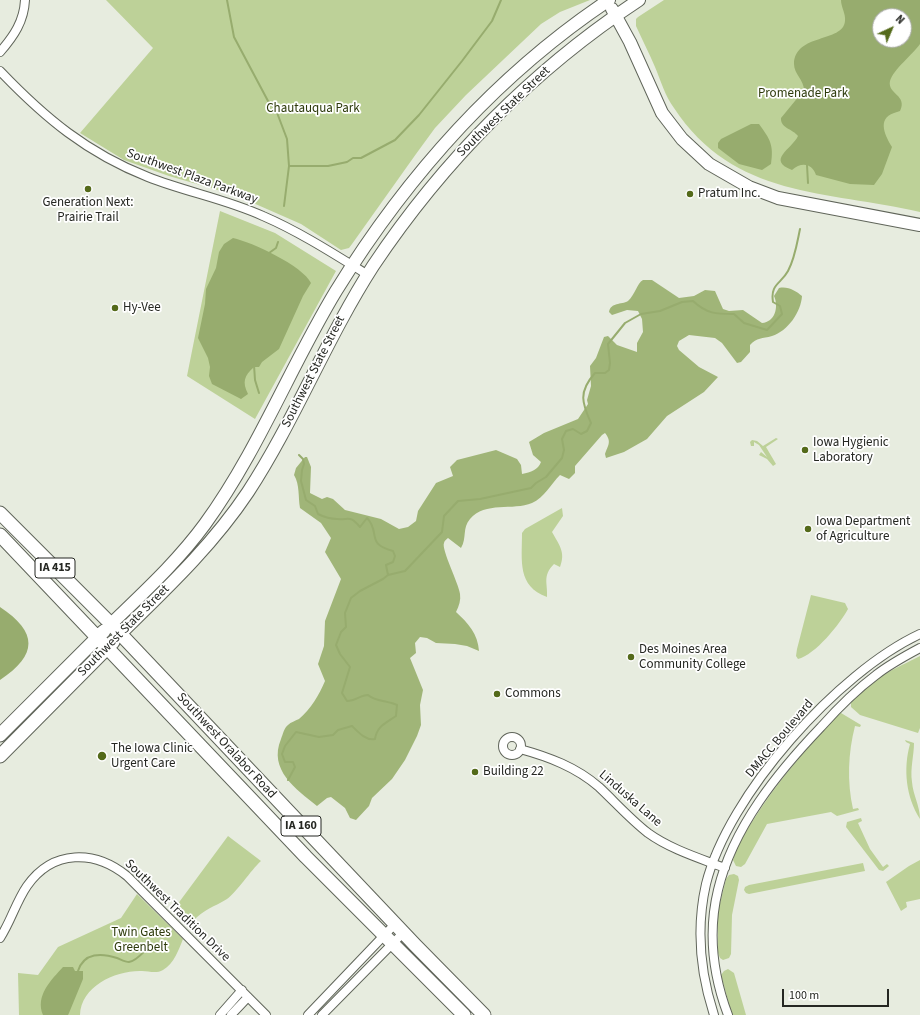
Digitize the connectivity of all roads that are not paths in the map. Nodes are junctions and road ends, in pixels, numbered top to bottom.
1 (25, 0) edge
2 (608, 0) edge
3 (640, 0) edge
4 (616, 16) junction
5 (0, 52) edge
6 (0, 71) edge
7 (920, 225) edge
8 (352, 265) junction
9 (368, 275) junction
10 (0, 513) edge
11 (0, 535) edge
12 (111, 624) junction
13 (120, 634) junction
14 (920, 634) edge
15 (97, 637) junction
16 (108, 648) junction
17 (920, 648) edge
18 (0, 735) edge
19 (520, 749) dead end
20 (0, 756) edge
21 (713, 864) junction
22 (725, 868) junction
23 (399, 928) junction
24 (0, 938) edge
25 (388, 940) junction
26 (242, 990) junction
27 (248, 997) junction
28 (220, 1015) edge
29 (231, 1015) edge
30 (266, 1015) edge
31 (308, 1015) edge
32 (322, 1015) edge
33 (464, 1015) edge
34 (484, 1015) edge
35 (714, 1015) edge
36 (728, 1015) edge

1 - 5 street
2 - 4 main road
2 - 8 main road, Southwest State Street
3 - 4 main road, Southwest State Street
4 - 7 main road
4 - 9 main road, Southwest State Street
6 - 8 street, Southwest Plaza Parkway
8 - 9 street, Southwest Plaza Parkway
8 - 12 main road, Southwest State Street
9 - 13 main road, Southwest State Street
10 - 12 main road, Southwest Oralabor Road / IA 415
11 - 15 main road, Southwest Oralabor Road / IA 415
12 - 13 main road, Southwest Oralabor Road / IA 415
12 - 15 main road, Southwest State Street
13 - 16 main road, Southwest State Street
13 - 23 main road, Southwest Oralabor Road / IA 160
14 - 21 street, DMACC Boulevard
15 - 16 main road, Southwest Oralabor Road / IA 160
15 - 18 main road, Southwest State Street
16 - 20 main road, Southwest State Street
16 - 25 main road, Southwest Oralabor Road / IA 160
17 - 22 street, DMACC Boulevard
19 - 21 street, Linduska Lane
21 - 22 street, Linduska Lane
21 - 35 street, DMACC Boulevard
22 - 36 street, DMACC Boulevard
23 - 25 street
23 - 25 street
23 - 34 main road, Southwest Oralabor Road / IA 160
24 - 26 street, Southwest Tradition Drive
25 - 31 street
25 - 32 street
25 - 33 main road, Southwest Oralabor Road / IA 160
26 - 27 street, Southwest Tradition Drive
26 - 28 street
27 - 29 street
27 - 30 street, Southwest Tradition Drive

